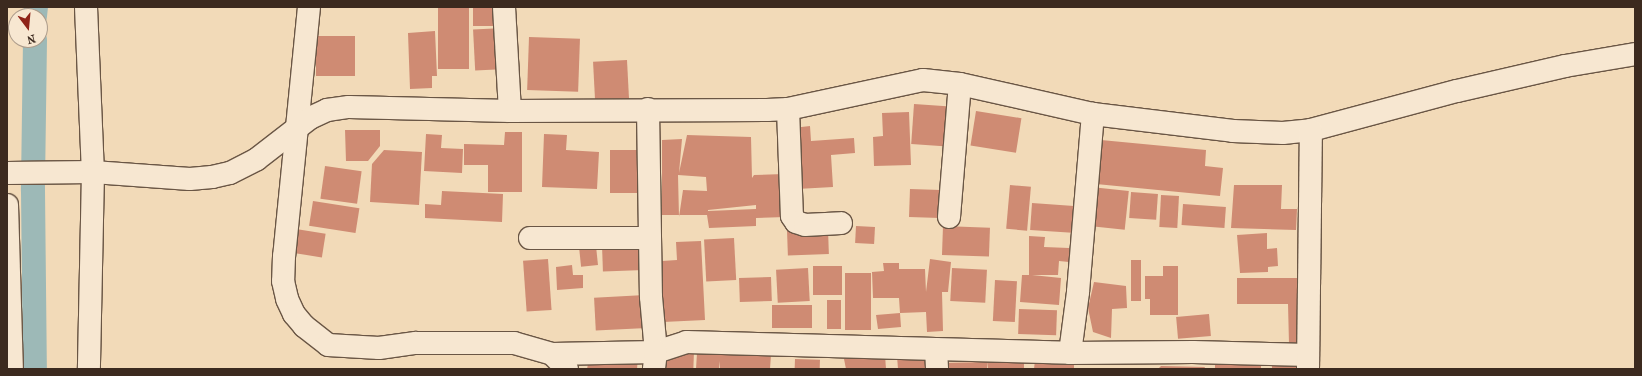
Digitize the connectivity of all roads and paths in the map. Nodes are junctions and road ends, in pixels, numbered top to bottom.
1 (86, 7) edge
2 (309, 7) edge
3 (504, 7) edge
4 (1635, 54) edge
5 (960, 84) junction
6 (648, 109) junction
7 (788, 109) junction
8 (510, 111) junction
9 (1094, 114) junction
10 (298, 128) junction
11 (1311, 130) junction
12 (93, 172) junction
13 (12, 173) edge
14 (7, 205) edge
15 (949, 217) dead end
16 (841, 223) dead end
17 (530, 238) dead end
18 (650, 238) junction
19 (1070, 353) junction
20 (552, 354) junction
21 (937, 359) edge
22 (655, 360) edge
23 (1308, 362) edge
24 (12, 369) edge
25 (88, 369) edge
26 (567, 369) edge

1 - 12 street
2 - 10 street
3 - 8 street
4 - 11 street
5 - 7 street
5 - 9 street
5 - 15 street
6 - 7 street
6 - 8 street
6 - 18 street
7 - 16 street
8 - 10 street
9 - 11 street
9 - 19 street
10 - 12 street
10 - 20 street
11 - 23 street
12 - 13 street
12 - 25 street
14 - 24 street
17 - 18 street
18 - 22 street
19 - 21 street
19 - 23 street
20 - 22 street
20 - 26 street
21 - 22 street

